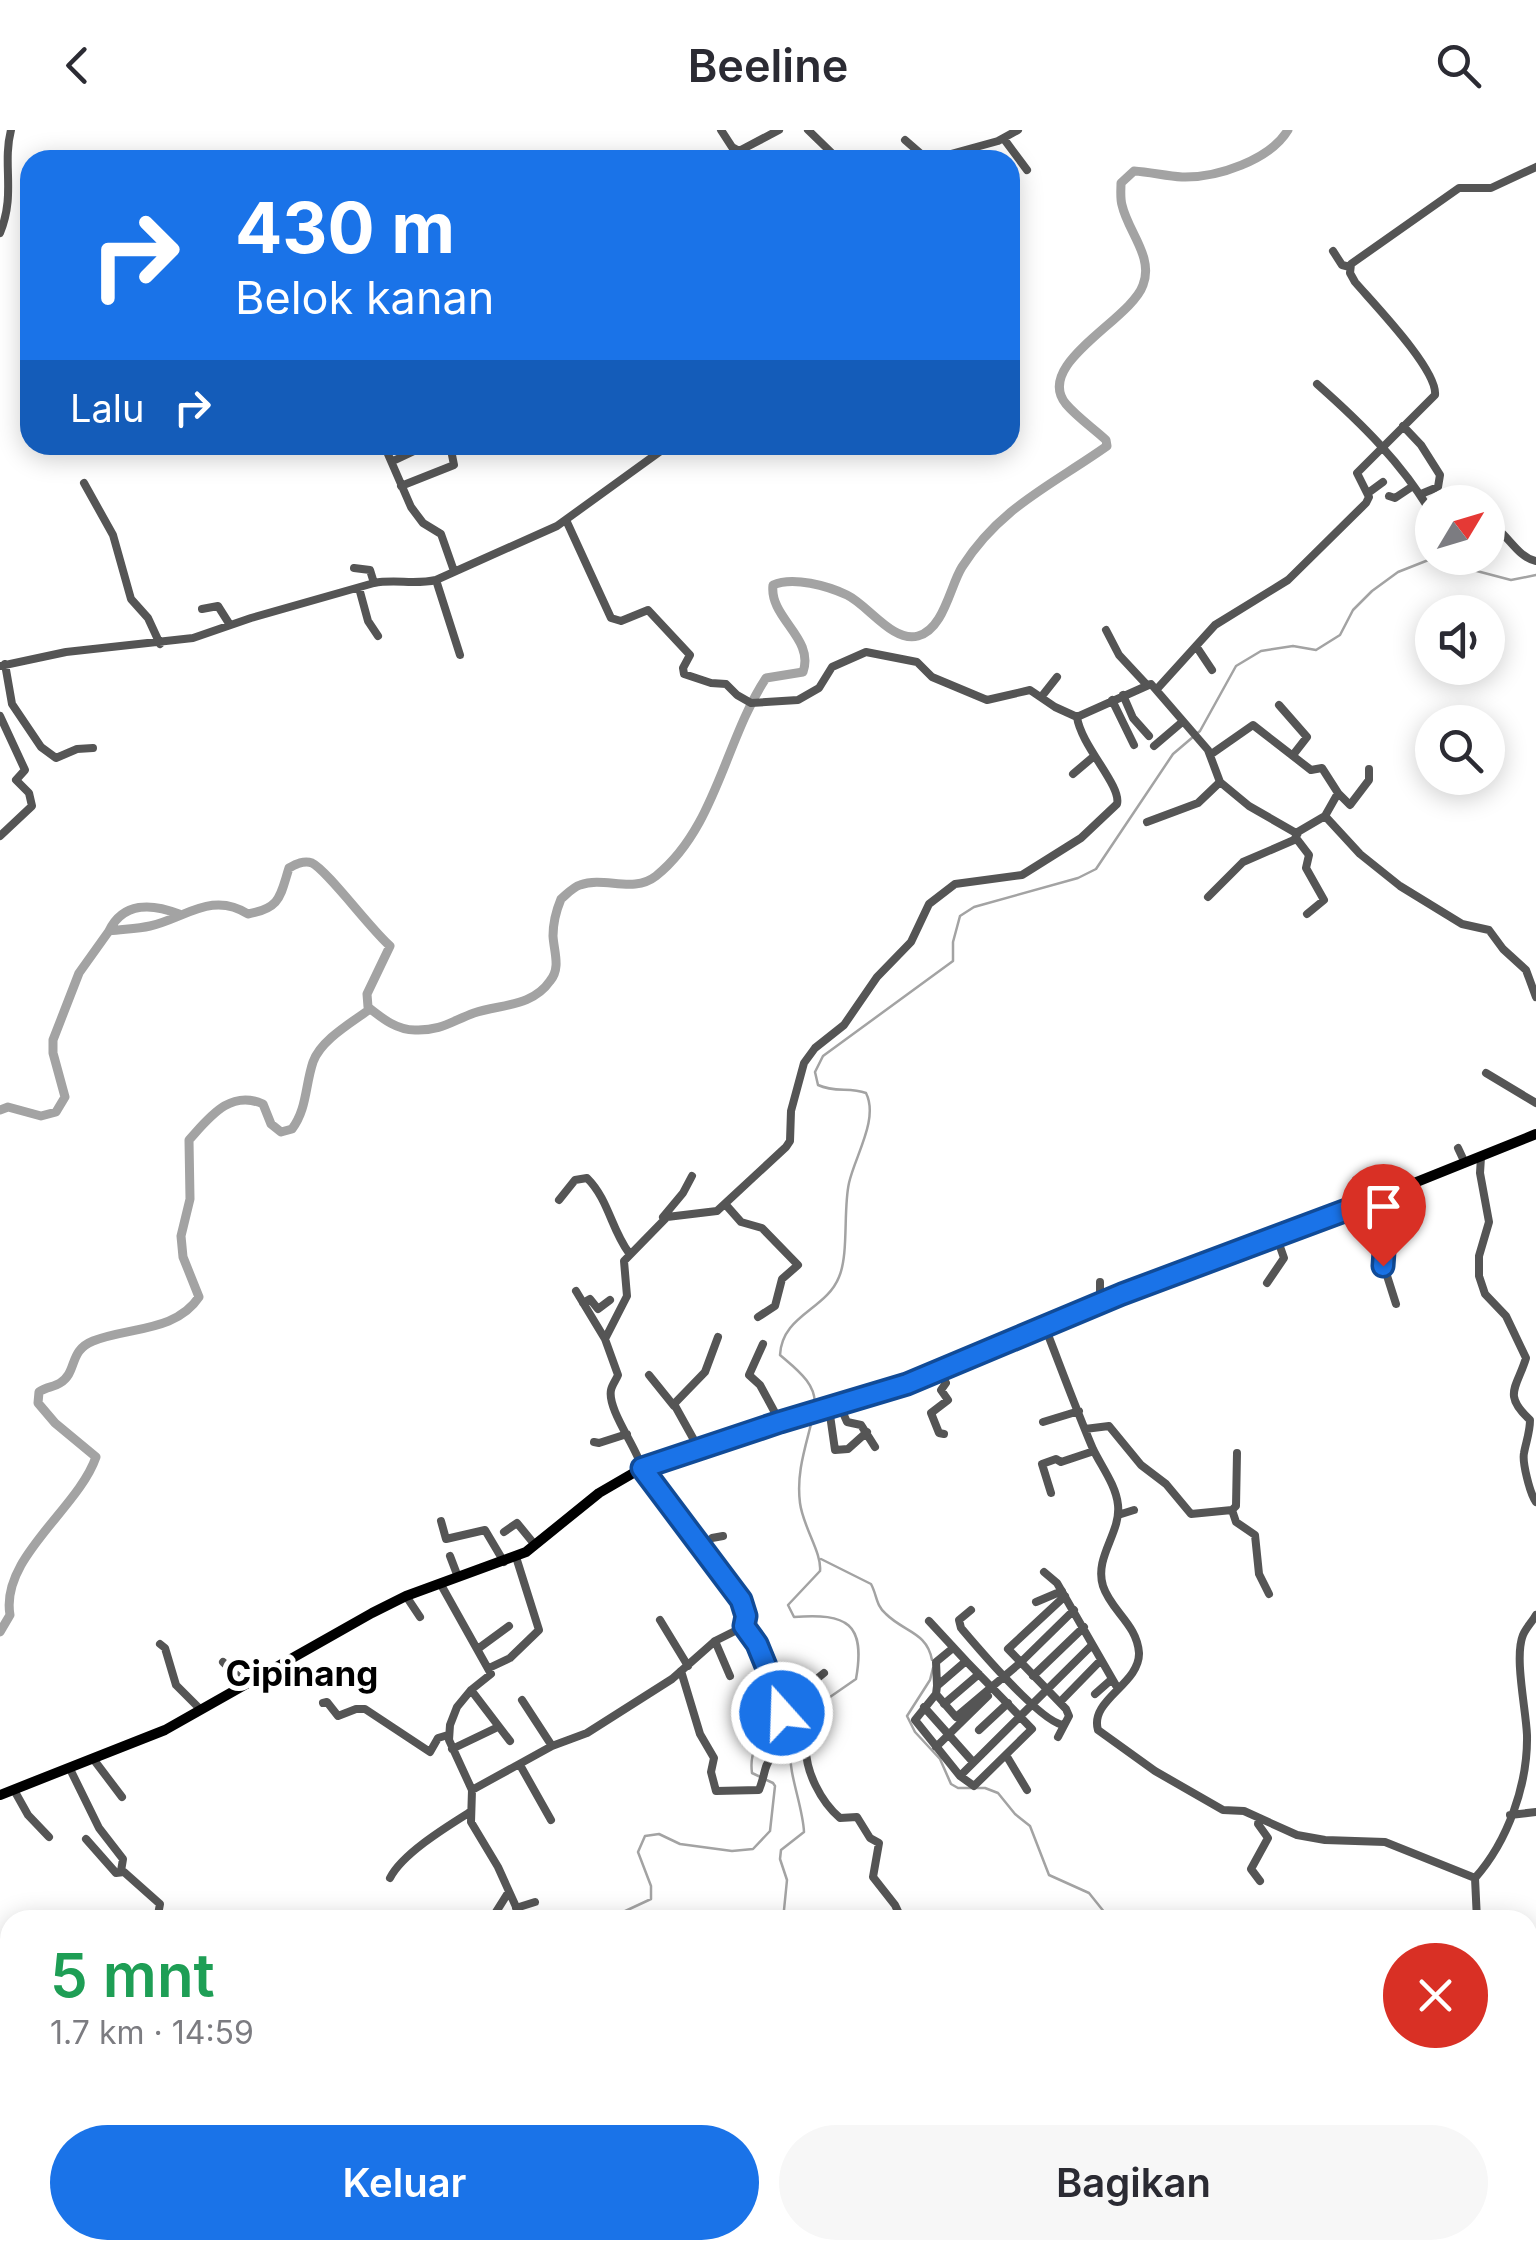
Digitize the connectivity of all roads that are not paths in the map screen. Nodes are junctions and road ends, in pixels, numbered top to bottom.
1 (11, 130) edge
2 (721, 130) edge
3 (779, 130) edge
4 (808, 130) edge
5 (1018, 130) edge
6 (1004, 138) junction
7 (905, 140) dead end
8 (829, 150) edge
9 (916, 150) edge
10 (963, 150) edge
11 (1013, 150) edge
12 (1020, 160) edge
13 (1535, 169) edge
14 (1027, 170) dead end
15 (0, 234) edge
16 (1333, 251) dead end
17 (1350, 267) junction
18 (1317, 384) dead end
19 (1403, 426) junction
20 (1382, 446) junction
21 (390, 455) edge
22 (406, 455) edge
23 (452, 455) edge
24 (656, 455) edge
25 (393, 461) junction
26 (626, 476) junction
27 (1384, 482) dead end
28 (84, 484) dead end
29 (1438, 485) edge
30 (401, 486) junction
31 (1413, 486) junction
32 (630, 487) dead end
33 (1415, 488) edge
34 (1368, 493) junction
35 (1389, 496) dead end
36 (566, 520) junction
37 (1505, 535) edge
38 (1536, 561) edge
39 (354, 568) dead end
40 (454, 571) junction
41 (436, 580) junction
42 (374, 583) junction
43 (359, 588) junction
44 (202, 608) dead end
45 (230, 624) junction
46 (1106, 630) dead end
47 (378, 636) dead end
48 (160, 644) junction
49 (1196, 646) junction
50 (460, 655) dead end
51 (2, 665) edge
52 (1212, 670) dead end
53 (1057, 677) dead end
54 (1146, 684) junction
55 (1156, 689) junction
56 (1122, 695) junction
57 (1042, 696) junction
58 (1112, 700) junction
59 (13, 705) junction
60 (1279, 705) dead end
61 (0, 706) edge
62 (0, 716) edge
63 (1078, 717) junction
64 (1181, 723) junction
65 (1149, 736) dead end
66 (1134, 745) dead end
67 (1154, 746) dead end
68 (93, 748) dead end
69 (1210, 755) junction
70 (1293, 755) junction
71 (1093, 757) junction
72 (1369, 769) dead end
73 (1073, 774) dead end
74 (1220, 782) junction
75 (1338, 793) junction
76 (1325, 816) junction
77 (1147, 822) dead end
78 (1297, 835) junction
79 (0, 836) edge
80 (1208, 897) dead end
81 (1307, 914) dead end
82 (1536, 996) edge
83 (1486, 1073) dead end
84 (1536, 1103) edge
85 (1536, 1134) edge
86 (1458, 1148) dead end
87 (1481, 1157) junction
88 (1465, 1164) junction
89 (1369, 1174) dead end
90 (692, 1176) dead end
91 (1395, 1192) junction
92 (559, 1200) dead end
93 (1364, 1203) junction
94 (726, 1205) junction
95 (664, 1220) junction
96 (1277, 1238) junction
97 (629, 1254) junction
98 (1100, 1282) dead end
99 (1267, 1283) dead end
100 (576, 1291) dead end
101 (610, 1300) dead end
102 (583, 1303) junction
103 (1100, 1304) junction
104 (1396, 1304) dead end
105 (758, 1316) dead end
106 (1045, 1327) junction
107 (718, 1337) dead end
108 (605, 1339) junction
109 (762, 1344) dead end
110 (938, 1371) junction
111 (649, 1374) dead end
112 (674, 1406) junction
113 (832, 1408) junction
114 (1079, 1412) junction
115 (1533, 1418) edge
116 (780, 1422) junction
117 (1043, 1422) dead end
118 (1085, 1429) junction
119 (867, 1432) junction
120 (627, 1434) junction
121 (944, 1434) dead end
122 (594, 1442) dead end
123 (1532, 1442) edge
124 (875, 1447) dead end
125 (699, 1450) junction
126 (1094, 1450) junction
127 (1237, 1453) dead end
128 (642, 1468) junction
129 (1050, 1493) dead end
130 (1536, 1502) edge
131 (1134, 1510) dead end
132 (1232, 1510) junction
133 (1118, 1515) junction
134 (441, 1521) dead end
135 (504, 1532) dead end
136 (723, 1536) dead end
137 (536, 1545) junction
138 (702, 1548) junction
139 (450, 1556) dead end
140 (516, 1556) junction
141 (504, 1562) junction
142 (1044, 1572) dead end
143 (458, 1577) junction
144 (440, 1584) junction
145 (1064, 1594) junction
146 (1269, 1594) dead end
147 (406, 1596) junction
148 (1036, 1602) dead end
149 (971, 1610) dead end
150 (1074, 1610) junction
151 (1536, 1615) edge
152 (420, 1617) dead end
153 (660, 1620) dead end
154 (929, 1621) dead end
155 (510, 1626) dead end
156 (744, 1626) junction
157 (1084, 1627) junction
158 (715, 1641) junction
159 (160, 1644) dead end
160 (1092, 1644) junction
161 (479, 1648) junction
162 (953, 1648) junction
163 (1101, 1660) junction
164 (966, 1661) junction
165 (223, 1662) dead end
166 (1020, 1663) junction
167 (490, 1668) junction
168 (685, 1668) junction
169 (824, 1673) dead end
170 (978, 1674) junction
171 (730, 1676) dead end
172 (1005, 1676) junction
173 (1034, 1676) junction
174 (1112, 1679) junction
175 (246, 1684) junction
176 (994, 1688) junction
177 (1047, 1689) junction
178 (1118, 1689) junction
179 (470, 1690) junction
180 (937, 1690) junction
181 (1094, 1694) dead end
182 (786, 1697) junction
183 (522, 1700) dead end
184 (323, 1702) dead end
185 (1060, 1702) junction
186 (1008, 1703) junction
187 (944, 1704) junction
188 (1033, 1704) junction
189 (924, 1706) junction
190 (200, 1710) junction
191 (1020, 1716) junction
192 (437, 1721) dead end
193 (1064, 1725) junction
194 (498, 1727) junction
195 (449, 1730) junction
196 (979, 1730) dead end
197 (789, 1733) junction
198 (948, 1735) junction
199 (1058, 1737) dead end
200 (510, 1741) dead end
201 (552, 1746) junction
202 (936, 1747) junction
203 (452, 1749) junction
204 (1006, 1755) junction
205 (94, 1760) junction
206 (973, 1762) junction
207 (520, 1765) junction
208 (70, 1770) junction
209 (960, 1776) junction
210 (14, 1790) junction
211 (472, 1790) junction
212 (1027, 1790) dead end
213 (0, 1795) edge
214 (122, 1797) dead end
215 (470, 1812) junction
216 (1536, 1812) edge
217 (1510, 1816) junction
218 (1259, 1819) junction
219 (551, 1820) dead end
220 (48, 1837) dead end
221 (86, 1839) dead end
222 (120, 1872) junction
223 (390, 1878) dead end
224 (1476, 1878) junction
225 (1260, 1881) dead end
226 (508, 1894) junction
227 (535, 1902) dead end
228 (516, 1908) joint
229 (160, 1910) edge
230 (498, 1910) edge
231 (898, 1910) edge
232 (1477, 1910) edge

1 - 15 street
2 - 3 street
4 - 8 street
5 - 6 street
6 - 10 street
6 - 11 street
7 - 9 street
12 - 14 street
13 - 17 street
16 - 17 street
17 - 19 street
18 - 20 street
19 - 20 street
19 - 29 street
20 - 31 street
20 - 34 street
21 - 25 street
22 - 25 street
23 - 30 street
24 - 26 street
25 - 30 street
26 - 32 street
26 - 36 street
27 - 34 street
28 - 48 street
30 - 40 street
31 - 33 street
31 - 35 street
34 - 49 street
36 - 40 street
36 - 57 street
37 - 38 street
39 - 42 street
40 - 41 street
41 - 42 street
41 - 50 street
42 - 43 street
43 - 45 street
43 - 47 street
44 - 45 street
45 - 48 street
46 - 54 street
48 - 51 street
49 - 52 street
49 - 55 street
51 - 59 street
53 - 57 street
54 - 55 street
54 - 56 street
55 - 64 street
56 - 58 street
56 - 65 street
57 - 63 street
58 - 63 street
58 - 66 street
59 - 61 street
59 - 68 street
60 - 70 street
62 - 79 street
63 - 71 street
64 - 67 street
64 - 69 street
69 - 70 street
69 - 74 street
70 - 75 street
71 - 73 street
71 - 94 street
72 - 75 street
74 - 77 street
74 - 78 street
75 - 76 street
76 - 78 street
76 - 82 street
78 - 80 street
78 - 81 street
83 - 84 street
85 - 87 main road
86 - 88 street
87 - 88 main road
87 - 115 street
88 - 91 main road
89 - 93 street
90 - 95 street
91 - 93 main road
91 - 104 street
92 - 97 street
93 - 96 main road
94 - 95 street
94 - 105 street
95 - 97 street
96 - 99 street
96 - 103 main road
97 - 108 street
98 - 103 street
100 - 102 street
101 - 102 street
102 - 108 street
103 - 106 main road
106 - 110 main road
106 - 114 street
107 - 112 street
108 - 120 street
109 - 116 street
110 - 113 main road
110 - 121 street
111 - 112 street
112 - 125 street
113 - 116 main road
113 - 119 street
113 - 119 street
114 - 117 street
114 - 118 street
115 - 123 street
116 - 125 main road
118 - 126 street
118 - 132 street
119 - 124 street
120 - 122 street
120 - 128 street
123 - 130 street
125 - 128 main road
126 - 129 street
126 - 133 street
127 - 132 street
128 - 137 main road
128 - 138 street
131 - 133 street
132 - 146 street
133 - 178 street
134 - 141 street
135 - 137 street
136 - 138 street
137 - 140 main road
138 - 156 street
139 - 143 street
140 - 141 main road
140 - 167 street
141 - 143 main road
142 - 145 street
143 - 144 main road
144 - 147 main road
144 - 161 street
145 - 148 street
145 - 150 street
145 - 166 street
147 - 152 street
147 - 175 main road
149 - 172 street
150 - 157 street
150 - 166 street
151 - 217 street
153 - 168 street
154 - 162 street
155 - 161 street
156 - 158 street
156 - 182 street
157 - 160 street
157 - 173 street
158 - 168 street
158 - 171 street
159 - 190 street
160 - 163 street
160 - 177 street
161 - 167 street
162 - 164 street
162 - 180 street
163 - 174 street
163 - 185 street
164 - 170 street
164 - 180 street
165 - 175 street
166 - 172 street
166 - 173 street
167 - 179 street
168 - 197 street
168 - 201 street
169 - 182 street
170 - 176 street
170 - 187 street
172 - 176 street
172 - 188 street
173 - 177 street
174 - 178 street
174 - 181 street
175 - 190 main road
176 - 186 street
176 - 187 street
176 - 198 street
177 - 185 street
177 - 188 street
178 - 218 street
179 - 194 street
179 - 195 street
180 - 187 street
180 - 189 street
182 - 197 street
183 - 201 street
184 - 195 street
185 - 193 street
186 - 191 street
186 - 196 street
188 - 191 street
188 - 193 street
189 - 198 street
189 - 202 street
190 - 205 main road
191 - 204 street
191 - 206 street
192 - 195 street
193 - 199 street
194 - 200 street
194 - 203 street
195 - 203 street
197 - 231 street
198 - 202 street
198 - 206 street
201 - 207 street
202 - 209 street
203 - 211 street
204 - 209 street
204 - 212 street
205 - 208 main road
205 - 214 street
206 - 209 street
207 - 211 street
207 - 219 street
208 - 210 main road
208 - 222 street
210 - 213 main road
210 - 220 street
211 - 215 street
215 - 223 street
215 - 226 street
216 - 217 street
217 - 224 street
218 - 224 street
218 - 225 street
221 - 222 street
222 - 229 street
224 - 232 street
226 - 228 street
226 - 230 street
227 - 228 street

